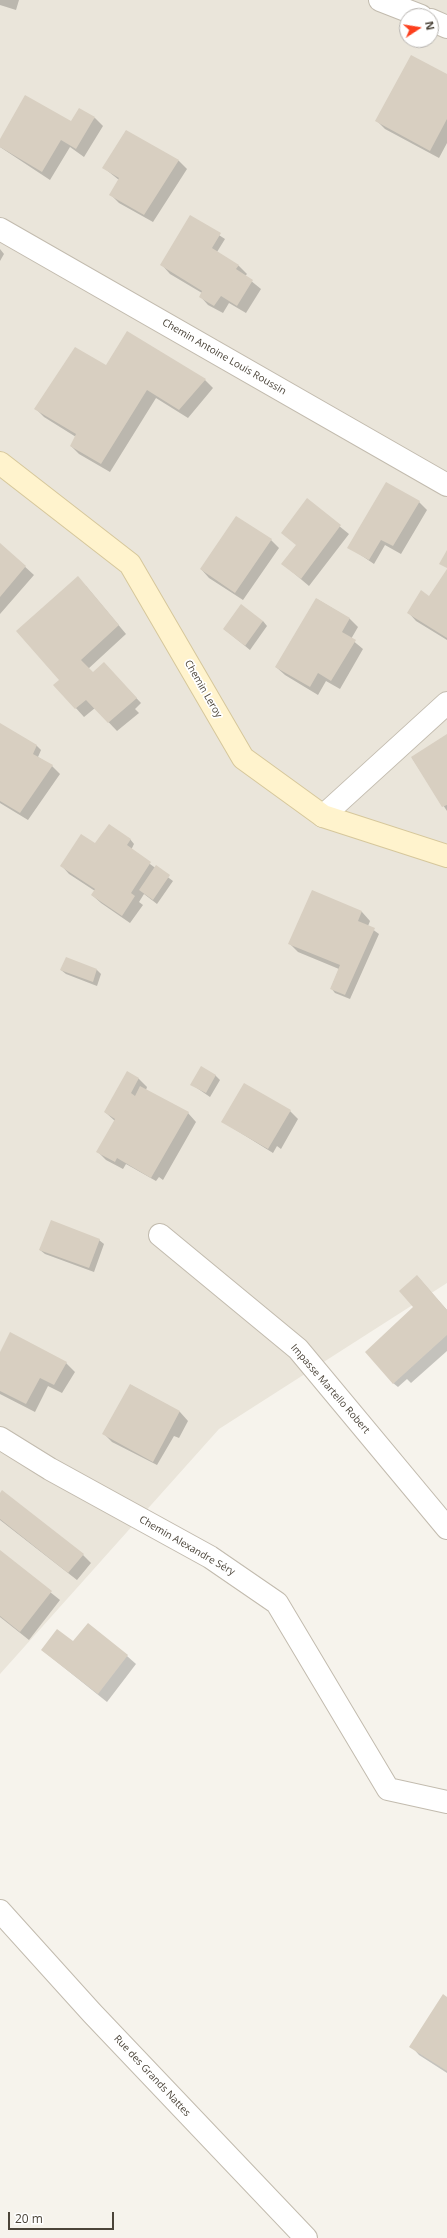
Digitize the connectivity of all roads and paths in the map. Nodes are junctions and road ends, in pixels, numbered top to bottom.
1 (380, 0) edge
2 (400, 8) edge
3 (0, 229) edge
4 (0, 463) edge
5 (447, 485) edge
6 (447, 703) edge
7 (323, 816) junction
8 (447, 856) edge
9 (160, 1235) dead end
10 (0, 1438) edge
11 (447, 1528) edge
12 (447, 1802) edge
13 (0, 1912) edge
14 (306, 2238) edge

1 - 2 street
3 - 5 street, Chemin Antoine Louis Roussin
4 - 7 street, Chemin Leroy
6 - 7 street
7 - 8 street, Chemin Leroy
9 - 11 street, Impasse Martello Robert
10 - 12 street, Chemin Alexandre Séry
13 - 14 street, Rue des Grands Nattes

